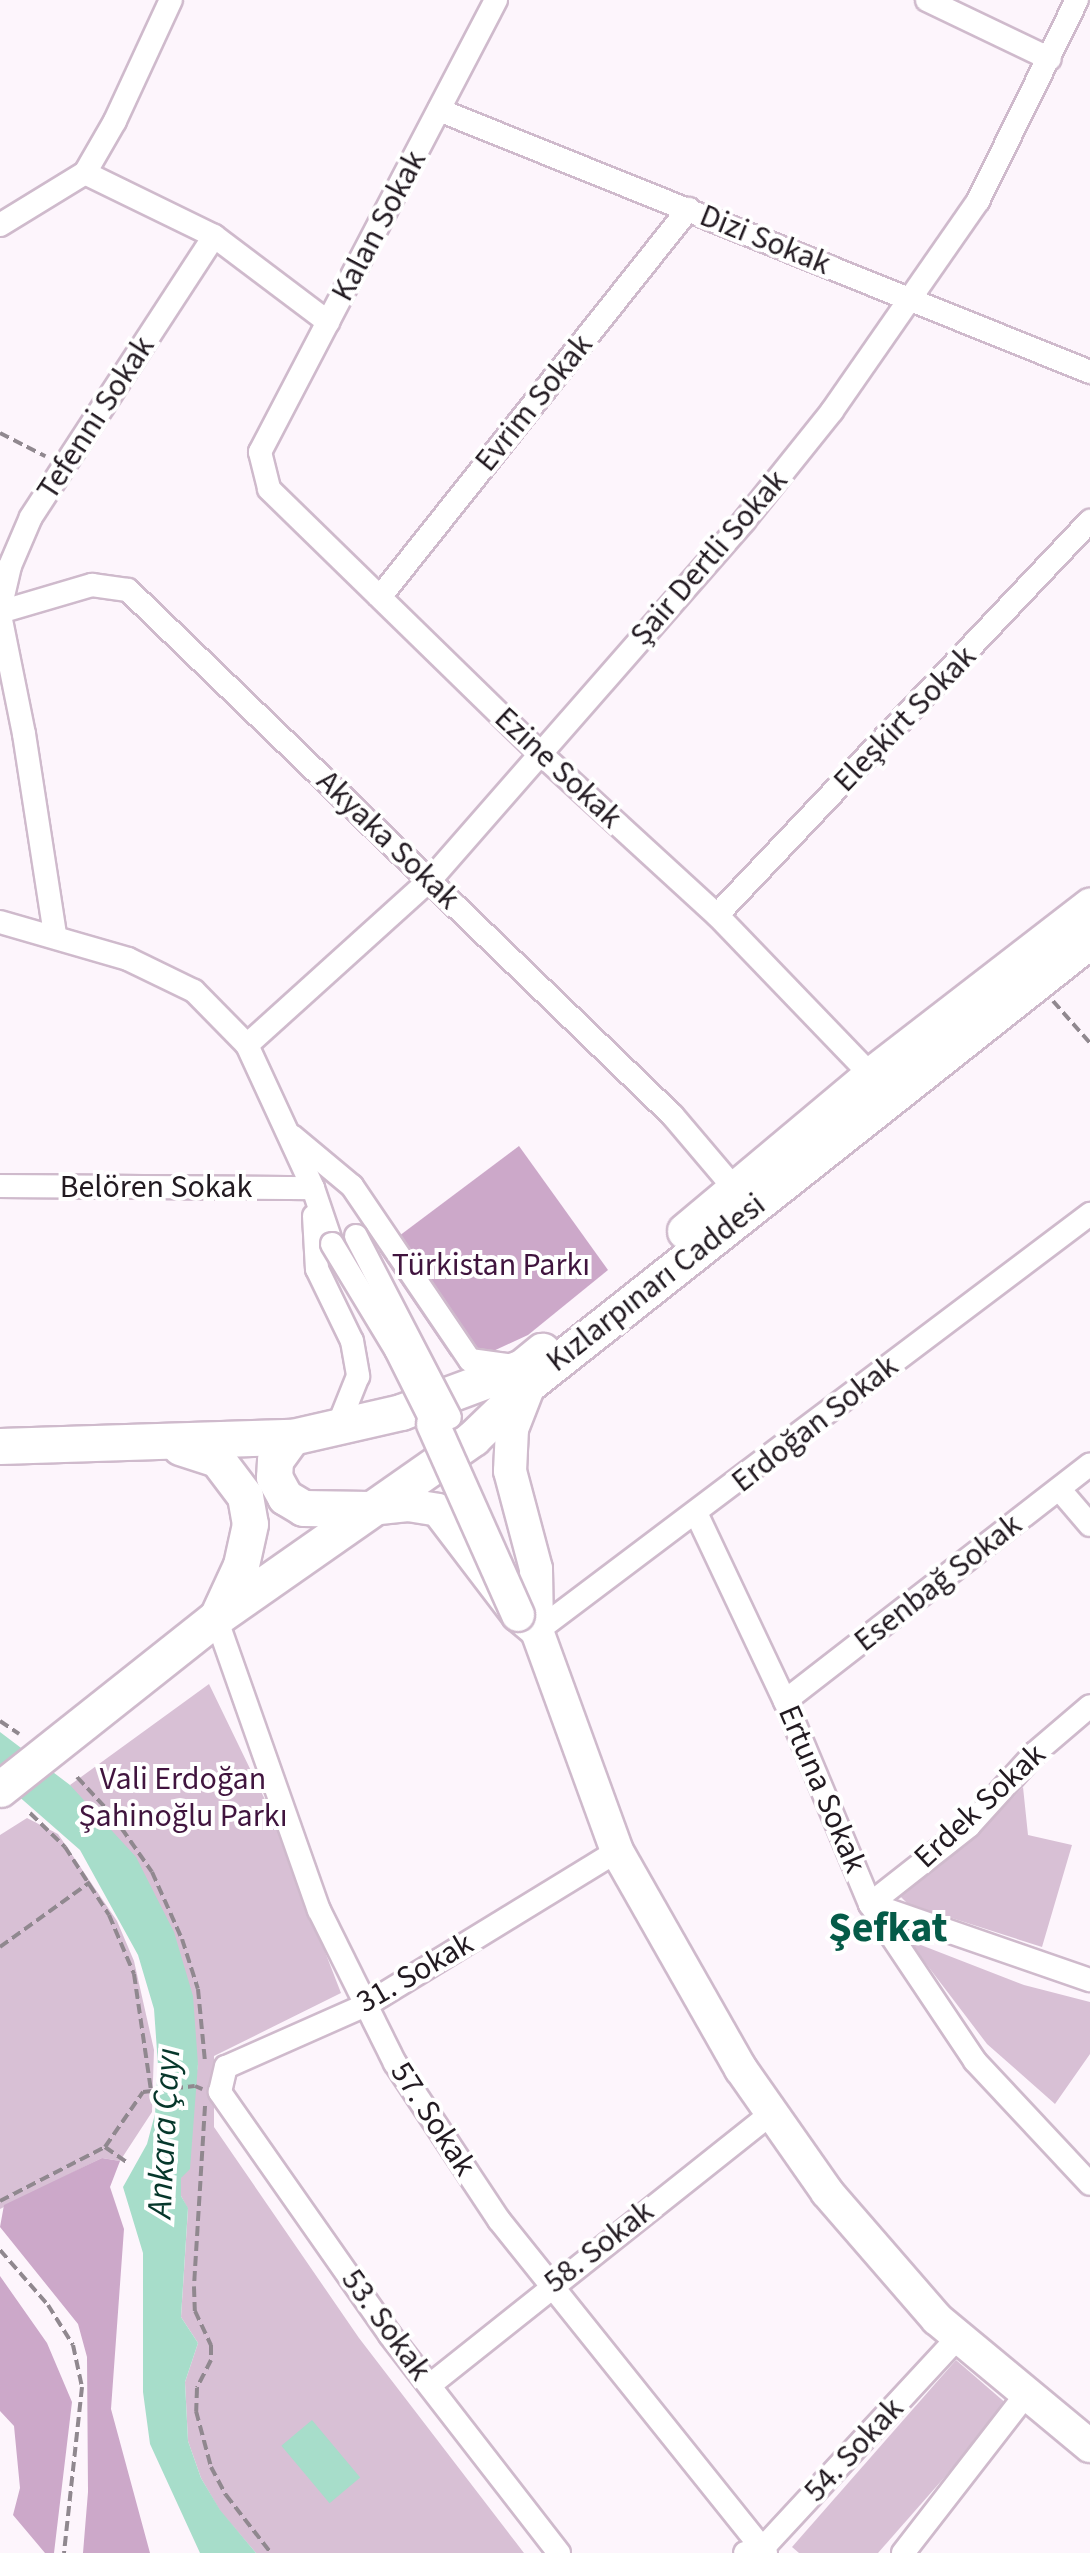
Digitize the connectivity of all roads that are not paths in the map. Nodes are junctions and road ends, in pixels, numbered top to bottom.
1 (172, 0) edge
2 (496, 0) edge
3 (927, 0) edge
4 (1077, 0) edge
5 (1050, 59) junction
6 (439, 110) junction
7 (86, 173) junction
8 (689, 209) junction
9 (0, 225) edge
10 (214, 236) junction
11 (908, 299) junction
12 (328, 322) junction
13 (1090, 372) edge
14 (260, 452) joint
15 (1090, 521) edge
16 (380, 597) junction
17 (0, 612) edge
18 (540, 753) junction
19 (430, 880) junction
20 (1090, 906) edge
21 (718, 914) junction
22 (0, 922) edge
23 (54, 934) junction
24 (1090, 940) edge
25 (246, 1045) junction
26 (871, 1075) junction
27 (287, 1131) junction
28 (0, 1186) edge
29 (313, 1188) junction
30 (734, 1189) junction
31 (1090, 1214) edge
32 (526, 1375) junction
33 (428, 1418) junction
34 (338, 1426) junction
35 (292, 1437) junction
36 (170, 1444) junction
37 (0, 1446) edge
38 (1090, 1464) edge
39 (1060, 1490) junction
40 (370, 1509) junction
41 (697, 1515) junction
42 (1090, 1525) edge
43 (216, 1618) junction
44 (530, 1618) junction
45 (785, 1701) junction
46 (1090, 1706) edge
47 (1, 1789) edge
48 (617, 1851) junction
49 (870, 1904) junction
50 (1090, 1980) edge
51 (366, 2005) junction
52 (213, 2092) joint
53 (772, 2114) junction
54 (1090, 2184) edge
55 (550, 2285) junction
56 (958, 2337) junction
57 (430, 2385) junction
58 (1025, 2396) junction
59 (1090, 2446) edge
60 (757, 2552) edge
61 (559, 2553) edge
62 (903, 2553) edge

1 - 7 street
2 - 6 street, Kalan Sokak
3 - 5 street
4 - 5 street, Şair Dertli Sokak
5 - 11 street, Şair Dertli Sokak
6 - 8 street, Dizi Sokak
6 - 12 street, Kalan Sokak
7 - 9 street
7 - 10 street
8 - 11 street, Dizi Sokak
8 - 16 street, Evrim Sokak
10 - 12 street
10 - 17 street, Tefenni Sokak
11 - 13 street, Dizi Sokak
11 - 18 street, Şair Dertli Sokak
12 - 14 street, Kalan Sokak
14 - 16 street, Ezine Sokak
15 - 21 street, Eleşkirt Sokak
16 - 18 street, Ezine Sokak
17 - 19 street, Akyaka Sokak
17 - 23 street, Tefenni Sokak
18 - 19 street, Şair Dertli Sokak
18 - 21 street, Ezine Sokak
19 - 25 street, Şair Dertli Sokak
19 - 30 street, Akyaka Sokak
20 - 26 main road, Kızlarpınarı Caddesi
21 - 26 street, Ezine Sokak
22 - 23 street
23 - 25 street
24 - 32 main road, Kızlarpınarı Caddesi
25 - 27 street
26 - 30 main road, Kızlarpınarı Caddesi
27 - 29 street
27 - 32 street
28 - 29 street, Belören Sokak
29 - 33 street, bridge
29 - 33 street, bridge
29 - 34 street
30 - 32 main road, Kızlarpınarı Caddesi
31 - 41 street, Erdoğan Sokak
32 - 33 main road, Kızlarpınarı Caddesi
32 - 40 main road, Kızlarpınarı Caddesi
32 - 44 main road
33 - 34 main road, Kızlarpınarı Caddesi
33 - 44 main road, bridge
34 - 35 main road, Kızlarpınarı Caddesi
35 - 36 main road, Kızlarpınarı Caddesi
35 - 40 main road
36 - 37 main road, Kızlarpınarı Caddesi
36 - 43 main road
38 - 39 street, Esenbağ Sokak
39 - 42 street
39 - 45 street, Esenbağ Sokak
40 - 43 main road, Kızlarpınarı Caddesi
40 - 44 main road
41 - 44 street, Erdoğan Sokak
41 - 45 street, Ertuna Sokak
43 - 47 main road, Kızlarpınarı Caddesi
43 - 51 street, 57. Sokak
44 - 48 main road
45 - 49 street, Ertuna Sokak
46 - 49 street, Erdek Sokak
48 - 51 street, 31. Sokak
48 - 53 main road
49 - 50 street
49 - 54 street, Ertuna Sokak
51 - 52 street, 31. Sokak
51 - 55 street, 57. Sokak
52 - 57 street, 53. Sokak
53 - 55 street, 58. Sokak
53 - 56 main road
55 - 57 street, 58. Sokak
55 - 60 street, 57. Sokak
56 - 58 main road
56 - 60 street, 54. Sokak
57 - 61 street, 53. Sokak
58 - 59 main road
58 - 62 street

